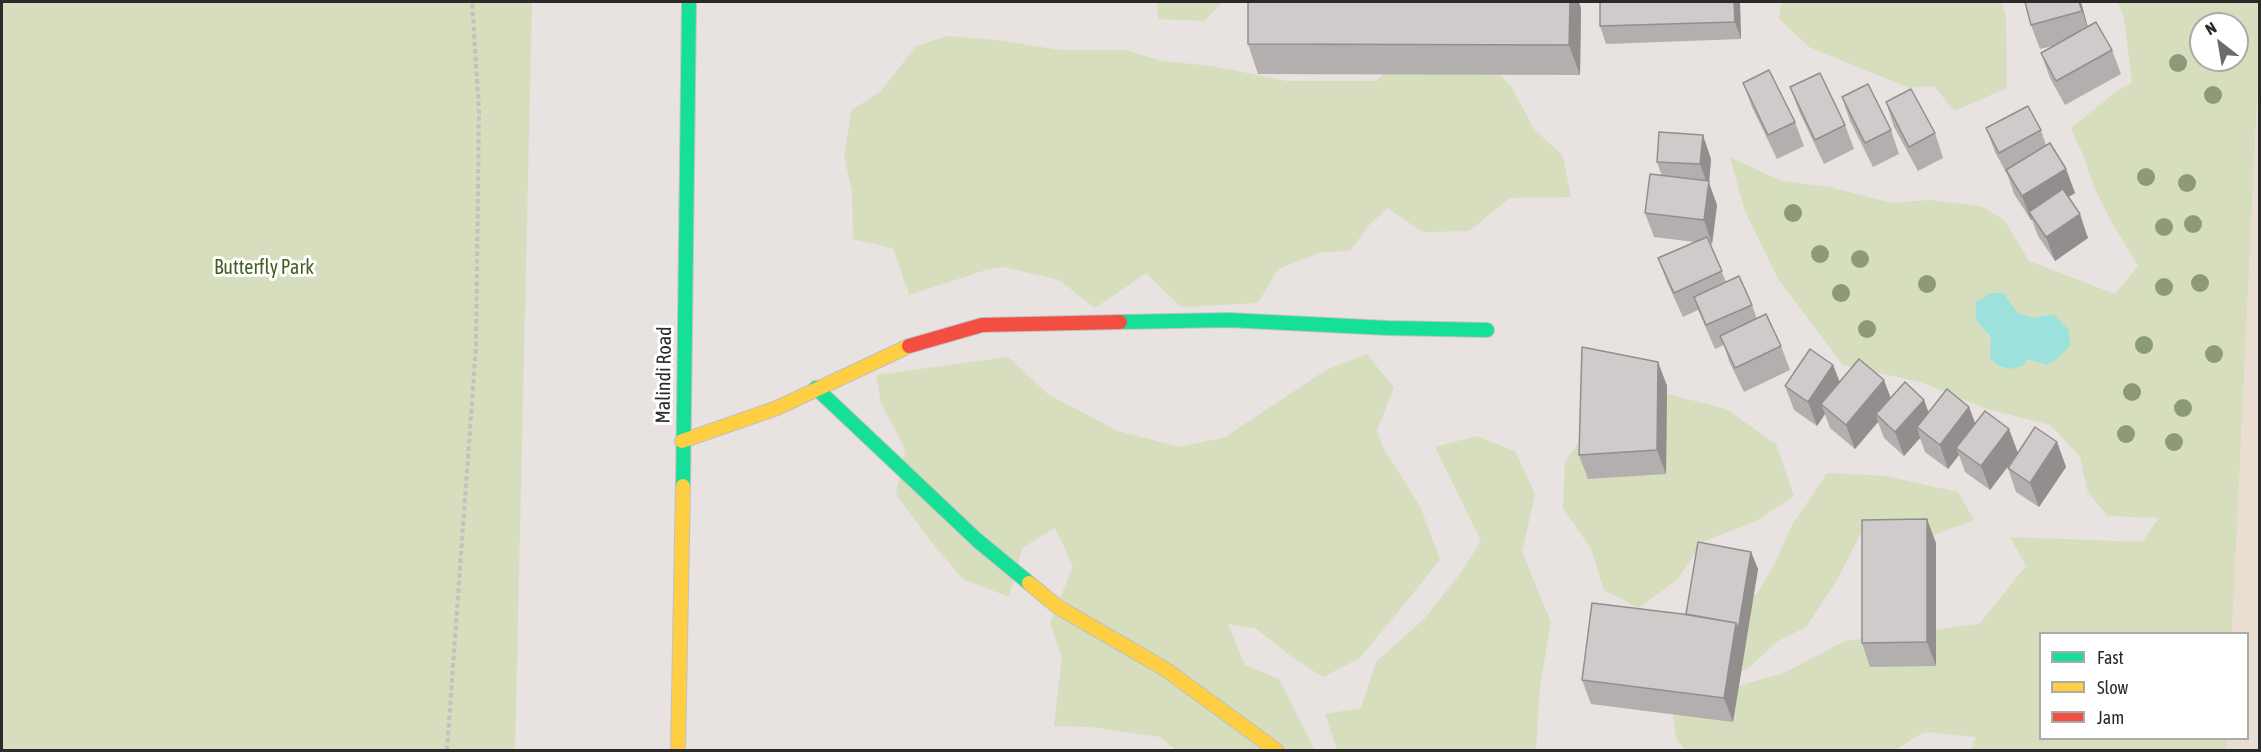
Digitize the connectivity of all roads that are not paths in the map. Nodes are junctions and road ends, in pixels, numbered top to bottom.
1 (689, 2) edge
2 (1487, 330) dead end
3 (816, 388) junction
4 (682, 441) junction
5 (678, 750) edge
6 (1276, 750) edge

1 - 4 main road, Malindi Road
2 - 3 main road
3 - 4 main road
3 - 6 main road
4 - 5 main road, Malindi Road

